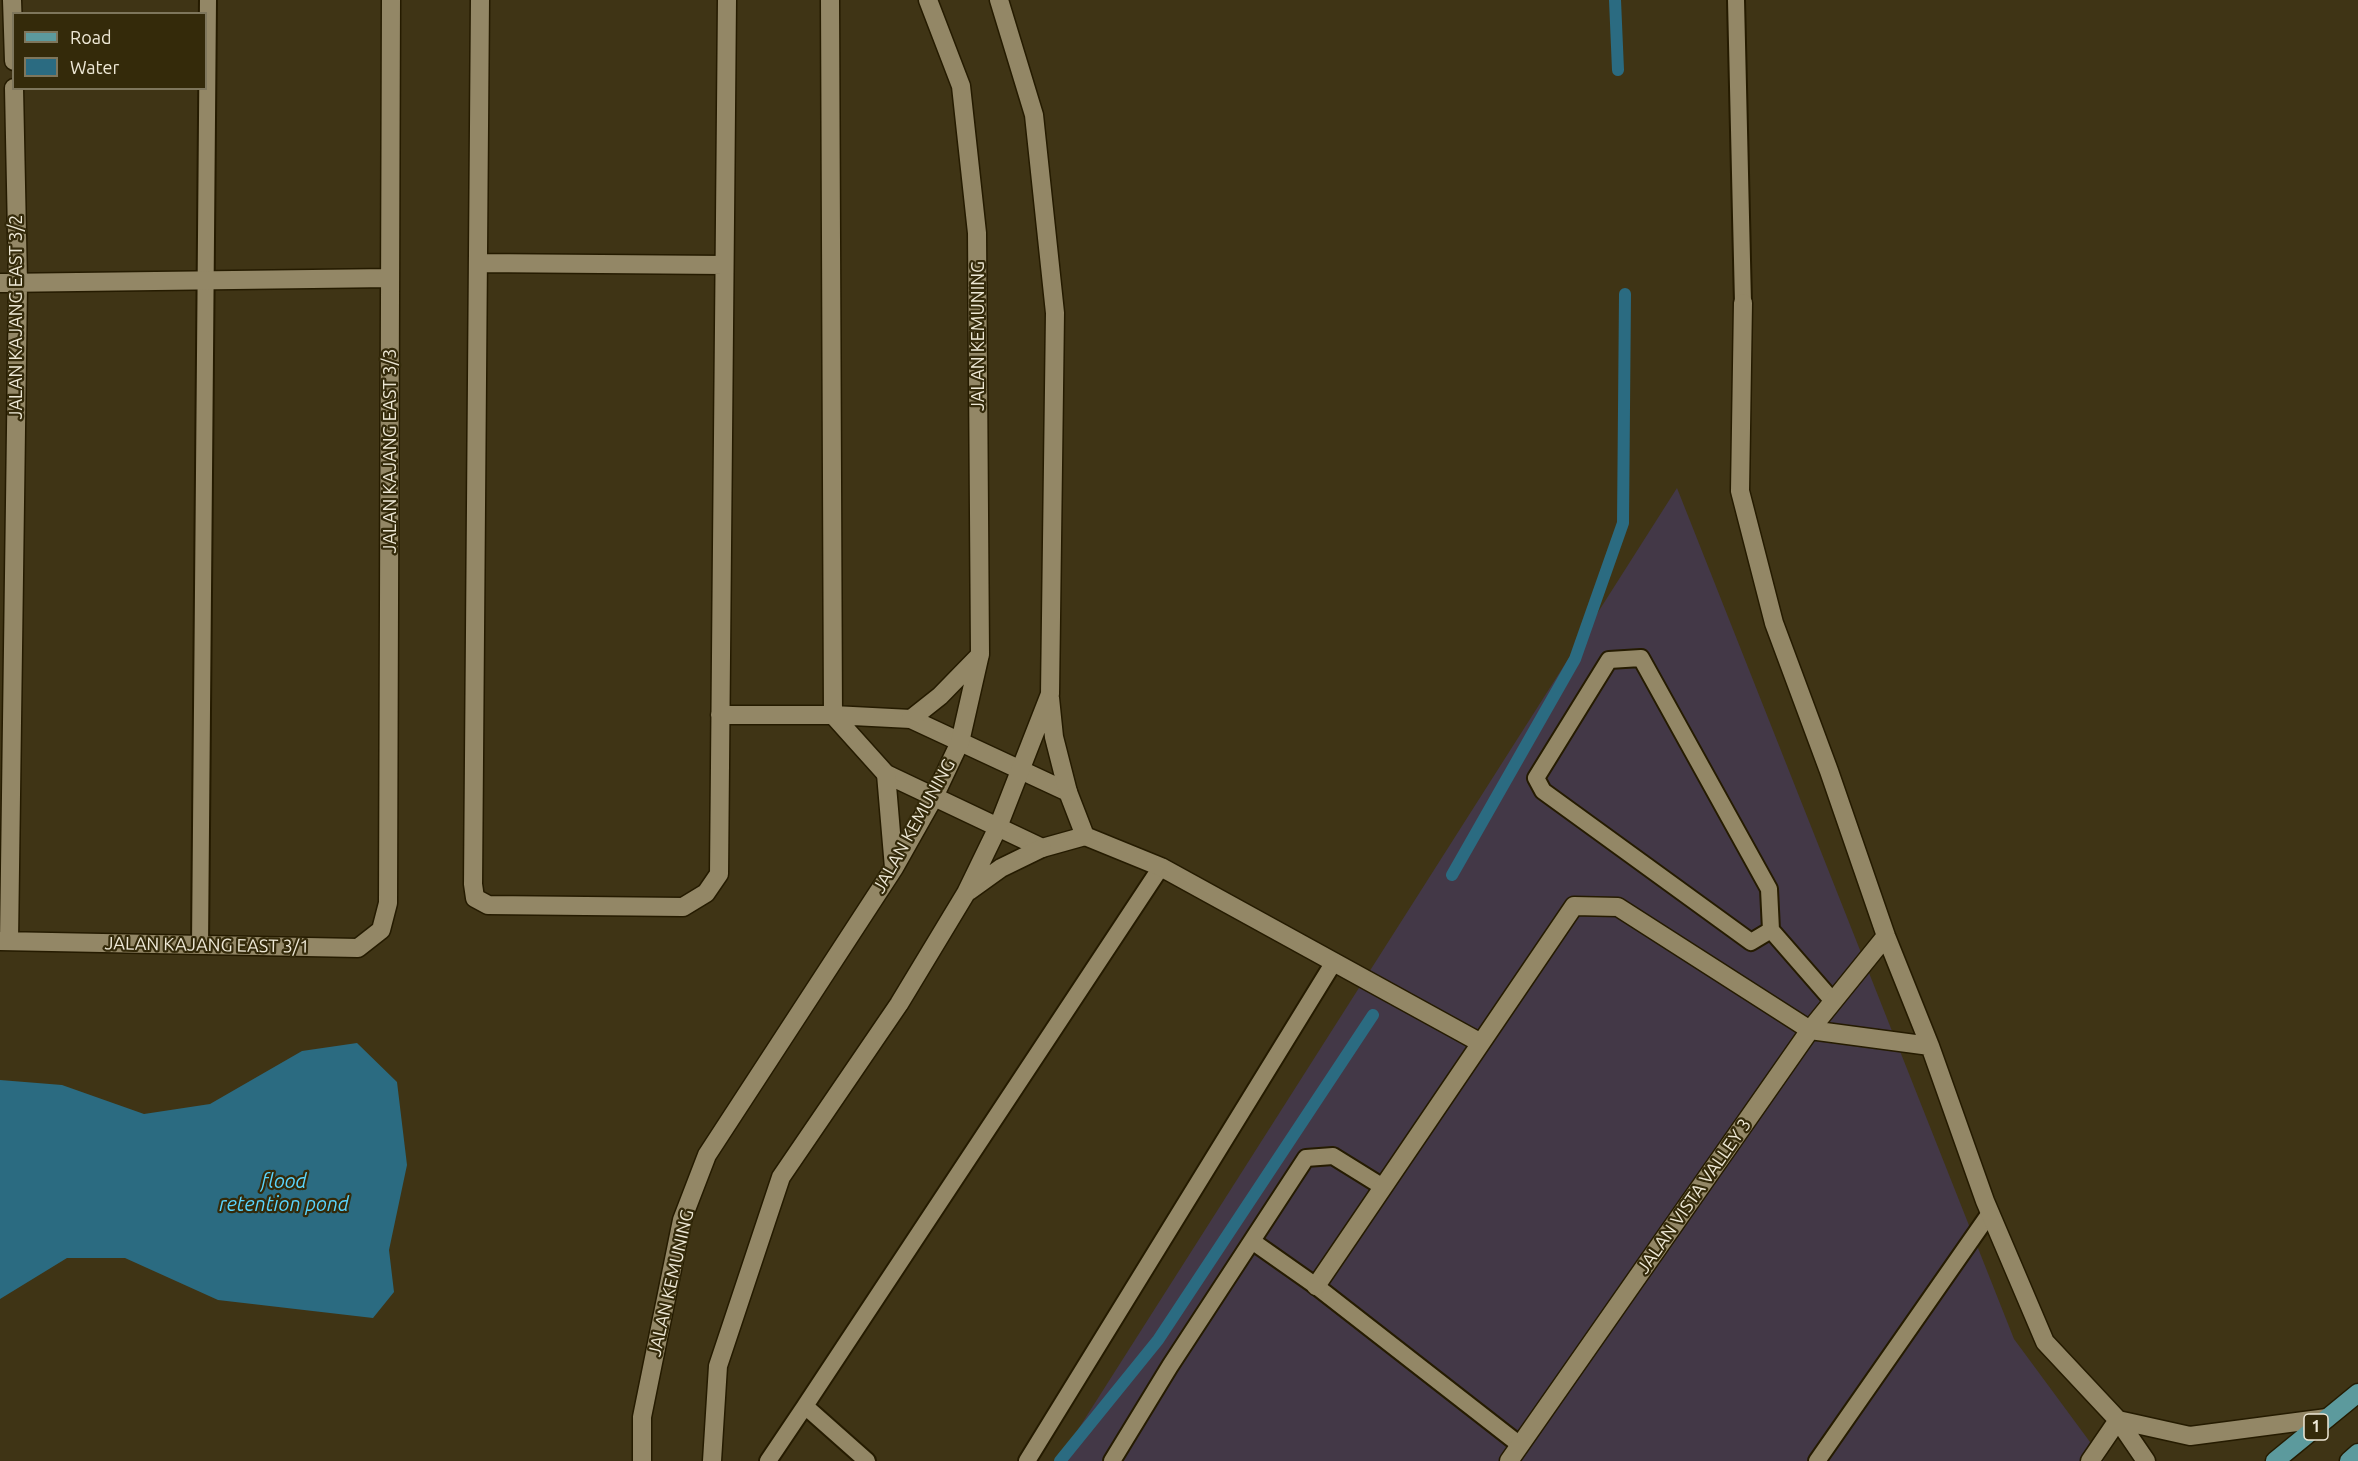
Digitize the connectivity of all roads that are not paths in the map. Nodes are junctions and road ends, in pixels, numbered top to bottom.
1 (208, 0) edge
2 (391, 0) edge
3 (480, 0) edge
4 (727, 0) edge
5 (830, 0) edge
6 (928, 0) edge
7 (999, 0) edge
8 (1736, 0) edge
9 (14, 90) edge
10 (478, 262) junction
11 (724, 265) junction
12 (390, 278) junction
13 (207, 280) junction
14 (9, 283) edge
15 (1743, 303) joint
16 (980, 654) junction
17 (1050, 694) junction
18 (720, 715) junction
19 (833, 715) junction
20 (911, 719) junction
21 (960, 742) junction
22 (1022, 771) junction
23 (886, 774) junction
24 (1068, 792) junction
25 (934, 797) junction
26 (998, 827) junction
27 (1085, 836) junction
28 (1042, 848) junction
29 (1161, 867) junction
30 (894, 868) junction
31 (966, 892) junction
32 (388, 903) joint
33 (1771, 930) junction
34 (1886, 936) junction
35 (4, 941) edge
36 (200, 945) junction
37 (1334, 962) junction
38 (1832, 999) junction
39 (1810, 1029) junction
40 (1481, 1043) junction
41 (1930, 1046) junction
42 (1383, 1187) junction
43 (1990, 1213) junction
44 (1252, 1241) junction
45 (1316, 1286) junction
46 (2358, 1394) edge
47 (805, 1406) junction
48 (2327, 1418) junction
49 (2118, 1420) junction
50 (1520, 1445) junction
51 (2358, 1453) edge
52 (642, 1461) edge
53 (712, 1461) edge
54 (768, 1461) edge
55 (867, 1461) edge
56 (1027, 1461) edge
57 (1112, 1461) edge
58 (1509, 1461) edge
59 (1817, 1461) edge
60 (2090, 1461) edge
61 (2146, 1461) edge
62 (2275, 1461) edge
63 (2349, 1461) edge

1 - 13 lane
2 - 12 street, JALAN KAJANG EAST 3/3
3 - 10 street
4 - 11 street
5 - 19 street
6 - 16 street, JALAN KEMUNING
7 - 17 street
8 - 15 lane
9 - 14 street, JALAN KAJANG EAST 3/2
10 - 11 street
10 - 18 street
11 - 18 street
12 - 13 street
12 - 32 street, JALAN KAJANG EAST 3/3
13 - 14 street
13 - 36 lane
14 - 35 street, JALAN KAJANG EAST 3/2
15 - 34 street
16 - 20 street
16 - 21 street, JALAN KEMUNING
17 - 22 street
17 - 24 street
18 - 19 street
19 - 20 street
19 - 23 street
20 - 21 street
21 - 22 street
21 - 25 street, JALAN KEMUNING
22 - 24 street
22 - 26 street
23 - 25 street
23 - 30 street
24 - 27 street
25 - 26 street
25 - 30 street, JALAN KEMUNING
26 - 28 street
26 - 31 street
27 - 28 street
27 - 29 street
28 - 31 street
29 - 37 street
29 - 47 lane
30 - 52 street, JALAN KEMUNING
31 - 53 street
32 - 36 street, JALAN KAJANG EAST 3/1
33 - 33 lane
33 - 38 lane
34 - 38 street, JALAN VISTA VALLEY 3
34 - 41 street
35 - 36 street, JALAN KAJANG EAST 3/1
37 - 40 street
37 - 56 lane
38 - 39 street, JALAN VISTA VALLEY 3
39 - 40 street
39 - 41 street
39 - 50 street, JALAN VISTA VALLEY 3
40 - 42 street
41 - 43 street
42 - 44 lane
42 - 45 street
43 - 49 street
43 - 59 lane
44 - 45 lane
44 - 57 lane
45 - 50 lane
46 - 48 main road, 1
47 - 54 lane
47 - 55 lane
48 - 49 street
48 - 62 main road, 1
49 - 60 street
49 - 61 street
50 - 58 street, JALAN VISTA VALLEY 3
51 - 63 main road

